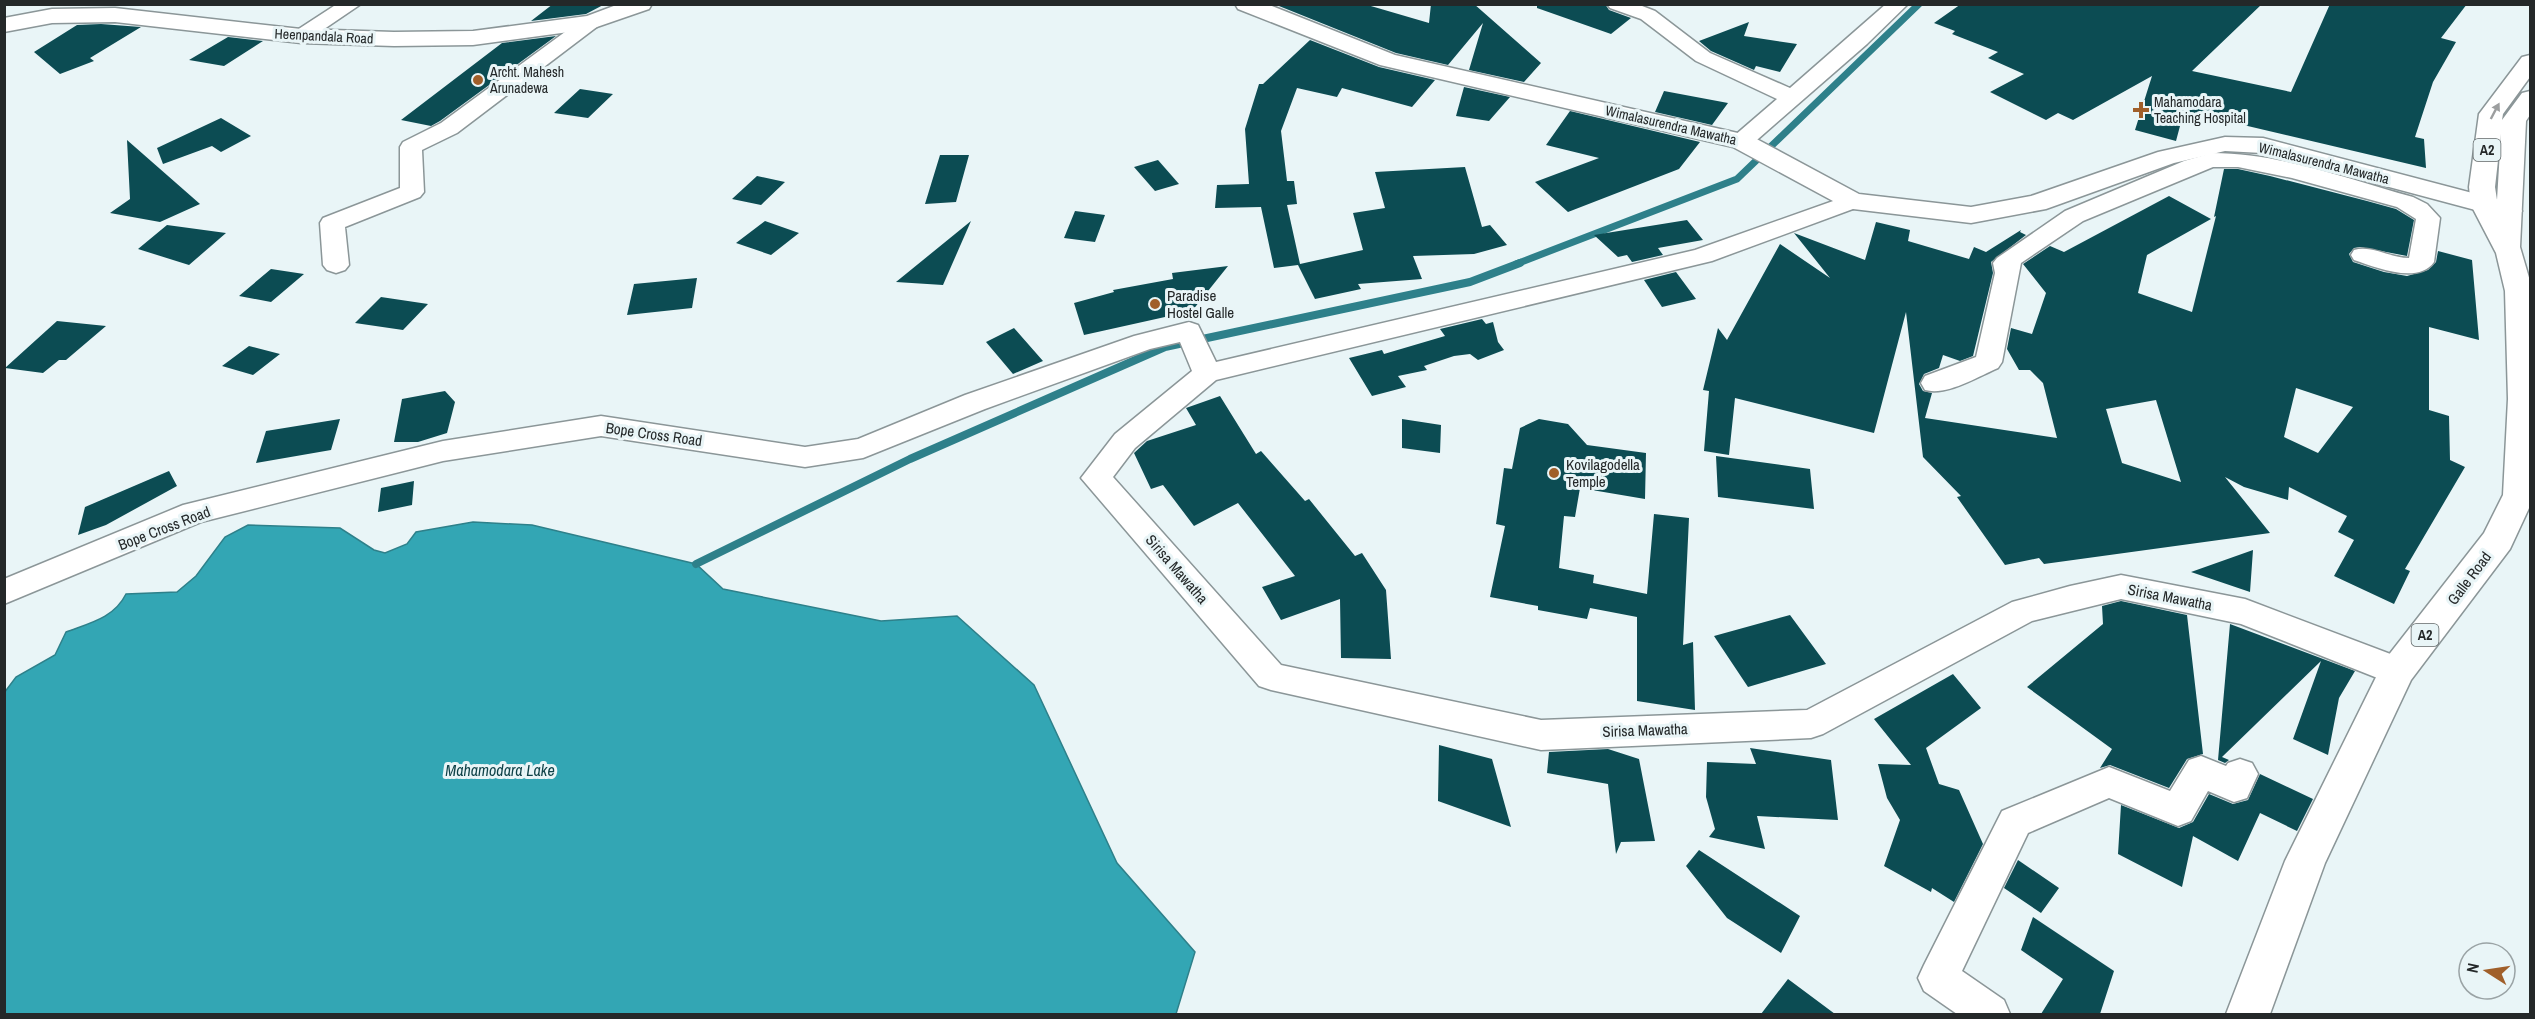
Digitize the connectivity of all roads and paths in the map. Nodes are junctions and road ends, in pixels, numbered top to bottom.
1 (351, 4) edge
2 (641, 4) edge
3 (1246, 4) edge
4 (1617, 4) edge
5 (1898, 4) edge
6 (591, 22) junction
7 (4, 25) edge
8 (301, 36) junction
9 (2530, 62) edge
10 (1791, 97) junction
11 (2530, 98) edge
12 (1745, 144) junction
13 (2300, 165) junction
14 (1853, 201) junction
15 (2497, 208) junction
16 (2363, 255) dead end
17 (336, 265) dead end
18 (1207, 373) junction
19 (1935, 383) dead end
20 (4, 592) edge
21 (2397, 671) junction
22 (2240, 774) dead end
23 (1989, 1014) edge
24 (2248, 1014) edge

1 - 8 street
2 - 6 main road, Heenpandala Road
3 - 12 main road, Wimalasurendra Mawatha
4 - 10 street
5 - 10 street
6 - 8 main road, Heenpandala Road
6 - 17 street
7 - 8 main road, Heenpandala Road
15 -> 9 main road, Galle Road / A2
10 - 12 street
11 - 15 main road, Galle Road / A2
12 - 14 main road, Wimalasurendra Mawatha
13 - 14 main road, Wimalasurendra Mawatha
13 - 15 main road, Wimalasurendra Mawatha
13 - 16 street
13 - 19 street
14 - 18 street
15 - 21 main road, Galle Road / A2
18 - 20 street, Bope Cross Road
18 - 21 street, Sirisa Mawatha
21 - 24 main road, Galle Road / A2
22 - 23 street

